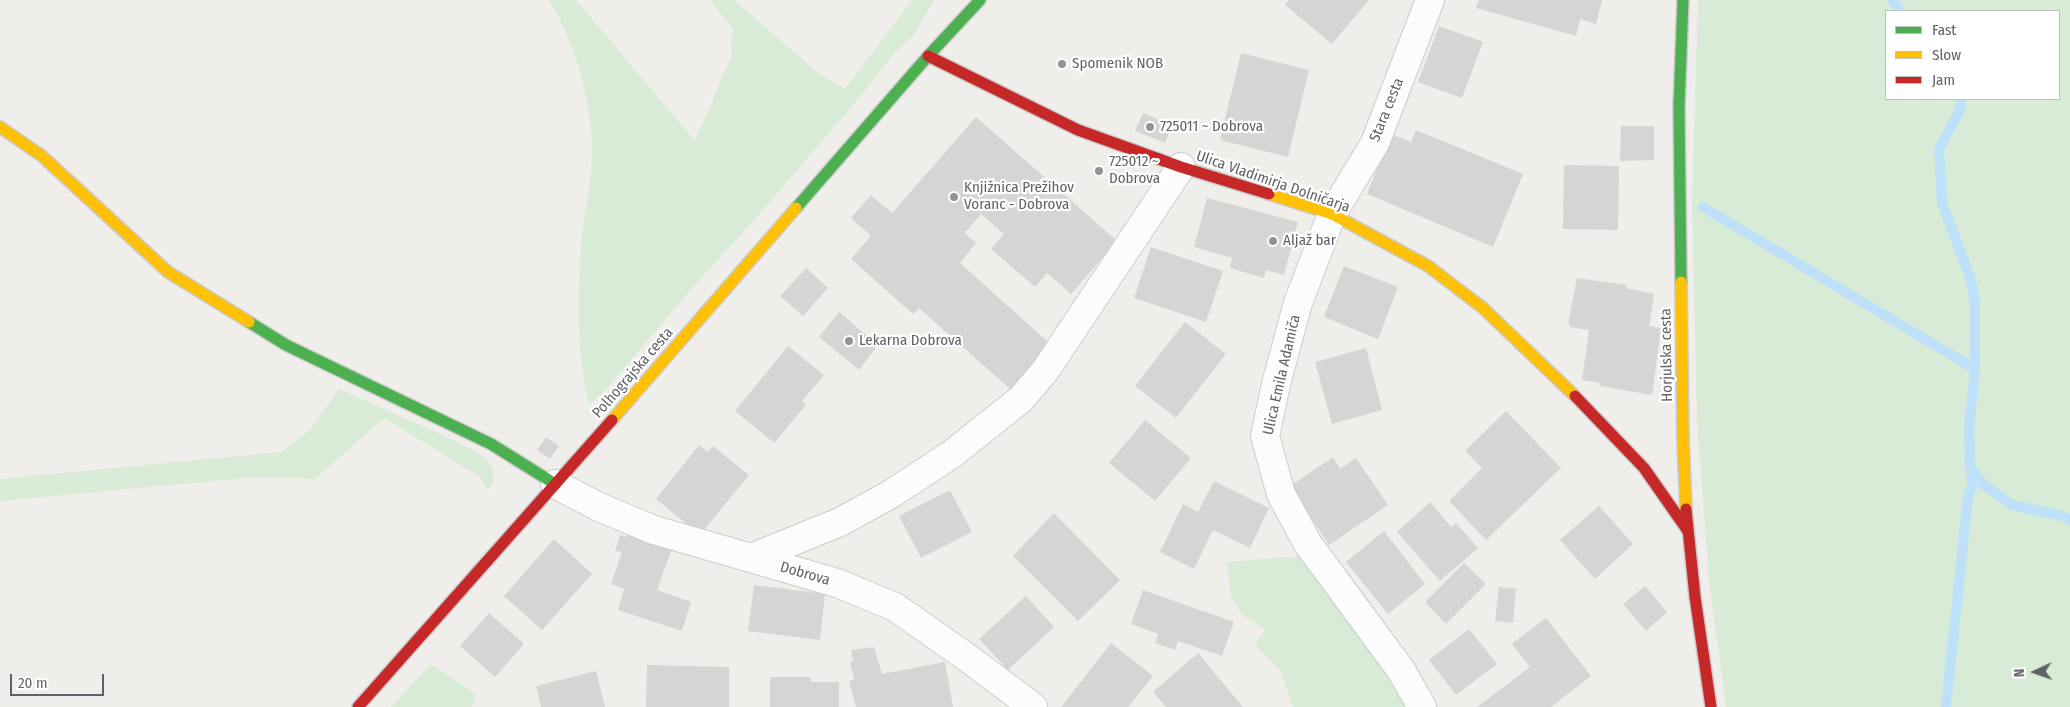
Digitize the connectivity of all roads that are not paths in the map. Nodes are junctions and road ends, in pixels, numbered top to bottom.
1 (980, 0) edge
2 (1430, 0) edge
3 (1683, 0) edge
4 (928, 56) junction
5 (0, 127) edge
6 (1182, 167) junction
7 (1332, 214) junction
8 (555, 484) junction
9 (1688, 531) junction
10 (751, 558) junction
11 (1025, 705) edge
12 (358, 707) edge
13 (1422, 707) edge
14 (1711, 707) edge

1 - 4 street, Polhograjska cesta
2 - 7 street, Stara cesta
3 - 9 street, Horjulska cesta
4 - 6 street, Ulica Vladimirja Dolničarja
4 - 8 street, Polhograjska cesta
5 - 8 street
6 - 7 street, Ulica Vladimirja Dolničarja
6 - 10 street
7 - 9 street, Ulica Vladimirja Dolničarja
7 - 13 street, Ulica Emila Adamiča
8 - 10 street, Dobrova
8 - 12 street, Polhograjska cesta
9 - 14 street, Horjulska cesta
10 - 11 street, Dobrova

